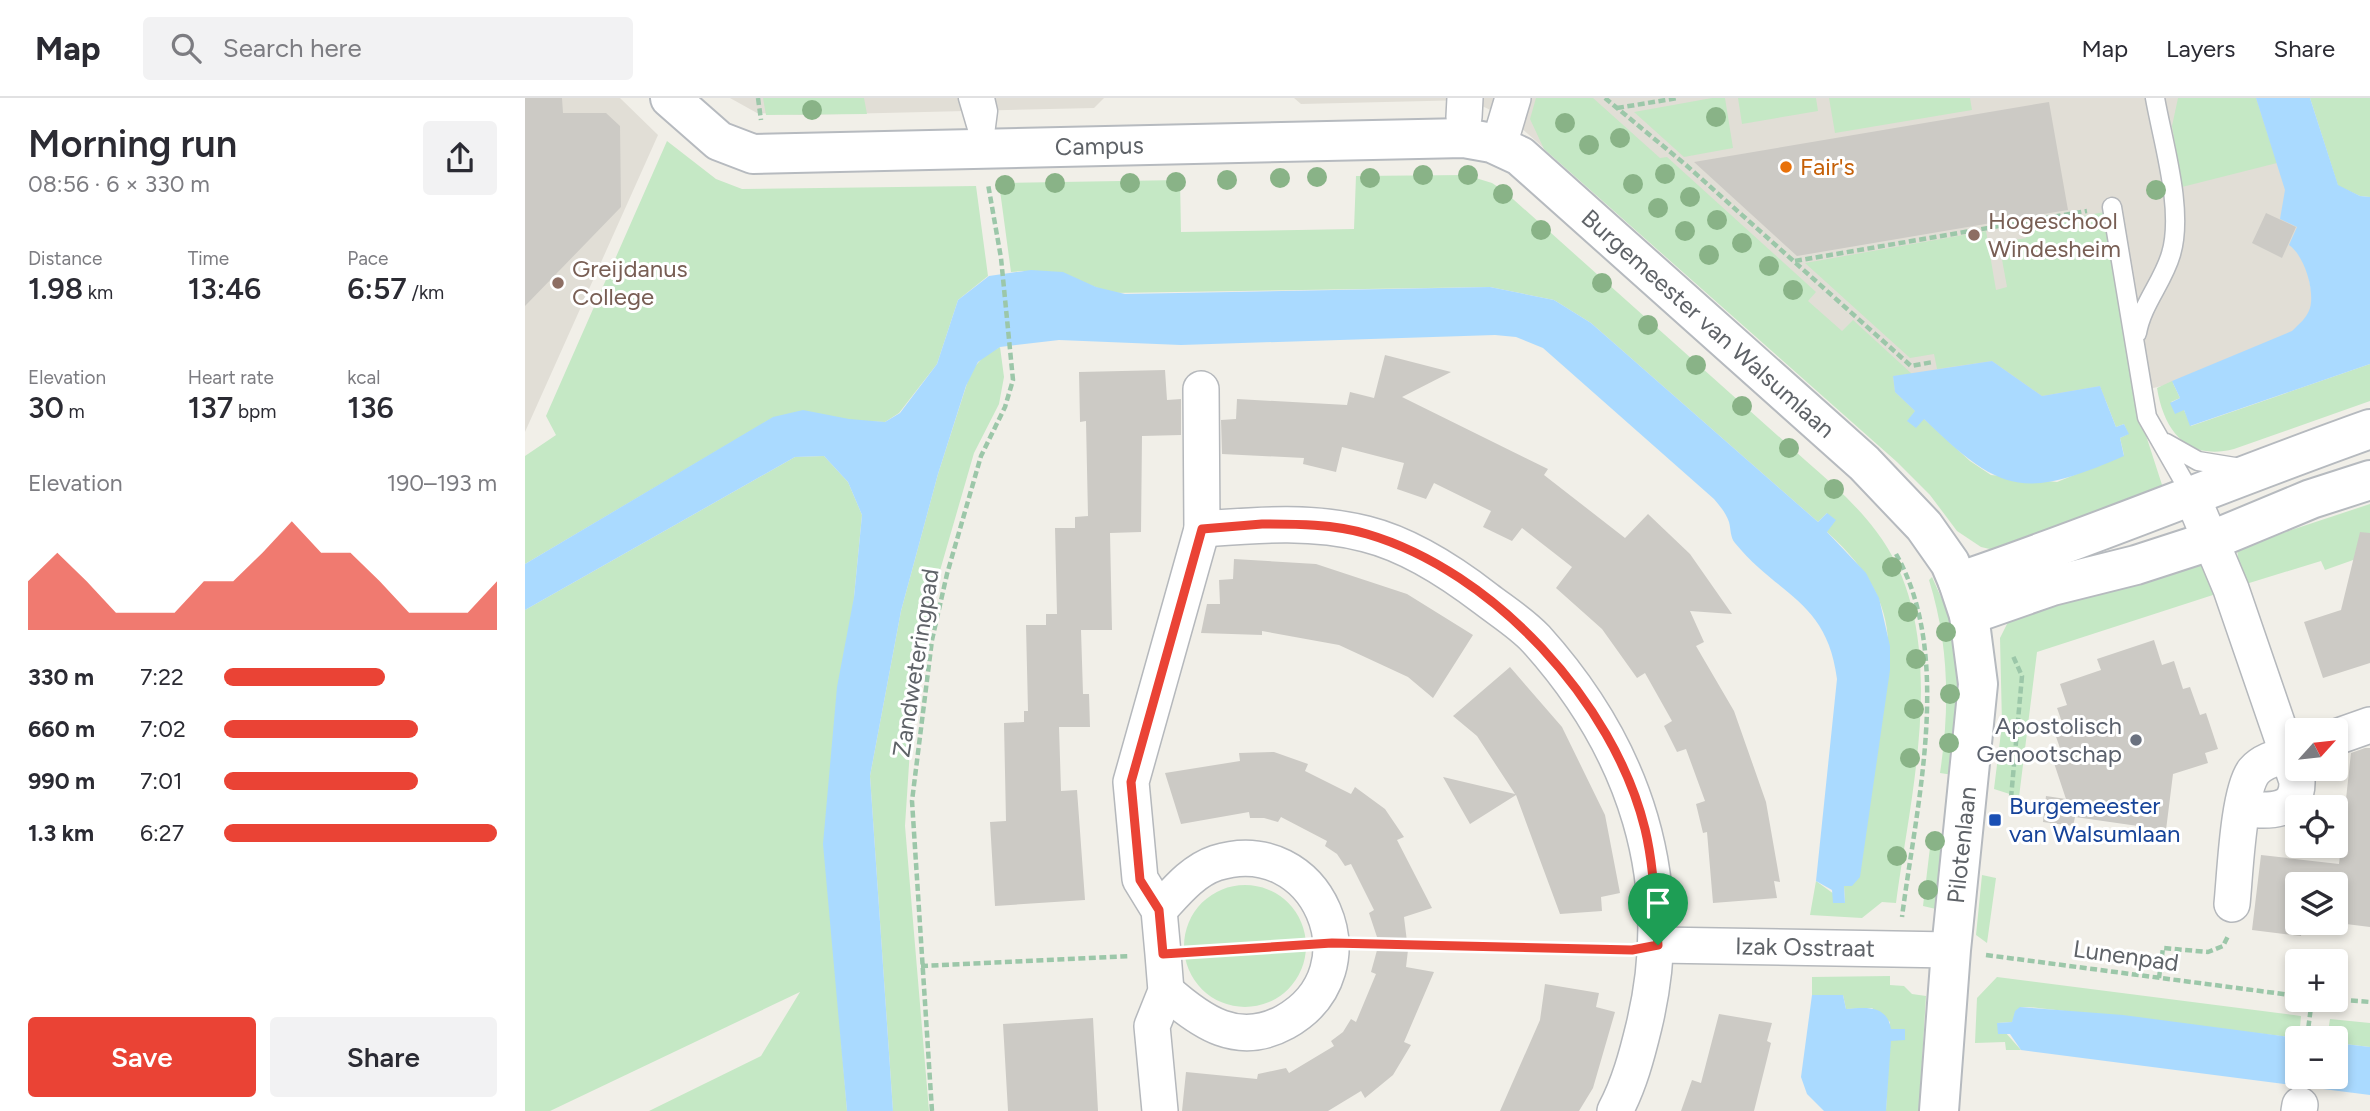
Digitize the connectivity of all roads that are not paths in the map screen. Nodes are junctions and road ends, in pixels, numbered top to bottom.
1 (670, 98) edge
2 (968, 98) edge
3 (985, 98) edge
4 (1513, 98) edge
5 (2155, 98) edge
6 (2169, 98) edge
7 (2160, 127) junction
8 (1499, 145) junction
9 (983, 149) junction
10 (2112, 207) road end
11 (2135, 343) junction
12 (1201, 389) dead end
13 (2370, 429) edge
14 (2158, 436) junction
15 (2254, 470) junction
16 (2370, 480) edge
17 (2191, 494) junction
18 (1202, 529) junction
19 (2210, 541) junction
20 (1963, 598) junction
21 (2370, 726) edge
22 (2349, 733) edge
23 (2285, 734) edge
24 (2285, 756) edge
25 (2232, 904) road end
26 (1159, 910) junction
27 (1658, 945) junction
28 (1951, 950) junction
29 (1166, 991) junction
30 (1160, 1111) edge
31 (1615, 1111) edge
32 (1939, 1111) edge

1 - 9 street, Campus
2 - 9 lane
3 - 9 lane
4 - 8 street
5 - 7 lane
6 - 7 lane
7 - 11 lane
8 - 9 street, Campus
8 - 20 street, Burgemeester van Walsumlaan
10 - 11 lane
11 - 14 lane
12 - 18 street
13 - 15 street
14 - 15 lane
14 - 17 lane
15 - 17 street
16 - 19 street
17 - 19 street
17 - 20 street
18 - 26 street
18 - 27 street
19 - 20 street
19 - 23 street
20 - 28 street, Pilotenlaan
21 - 22 street
24 - 25 street
26 - 29 street
26 - 29 street
27 - 28 street, Izak Osstraat
27 - 31 street
28 - 32 street, Pilotenlaan
29 - 30 street

